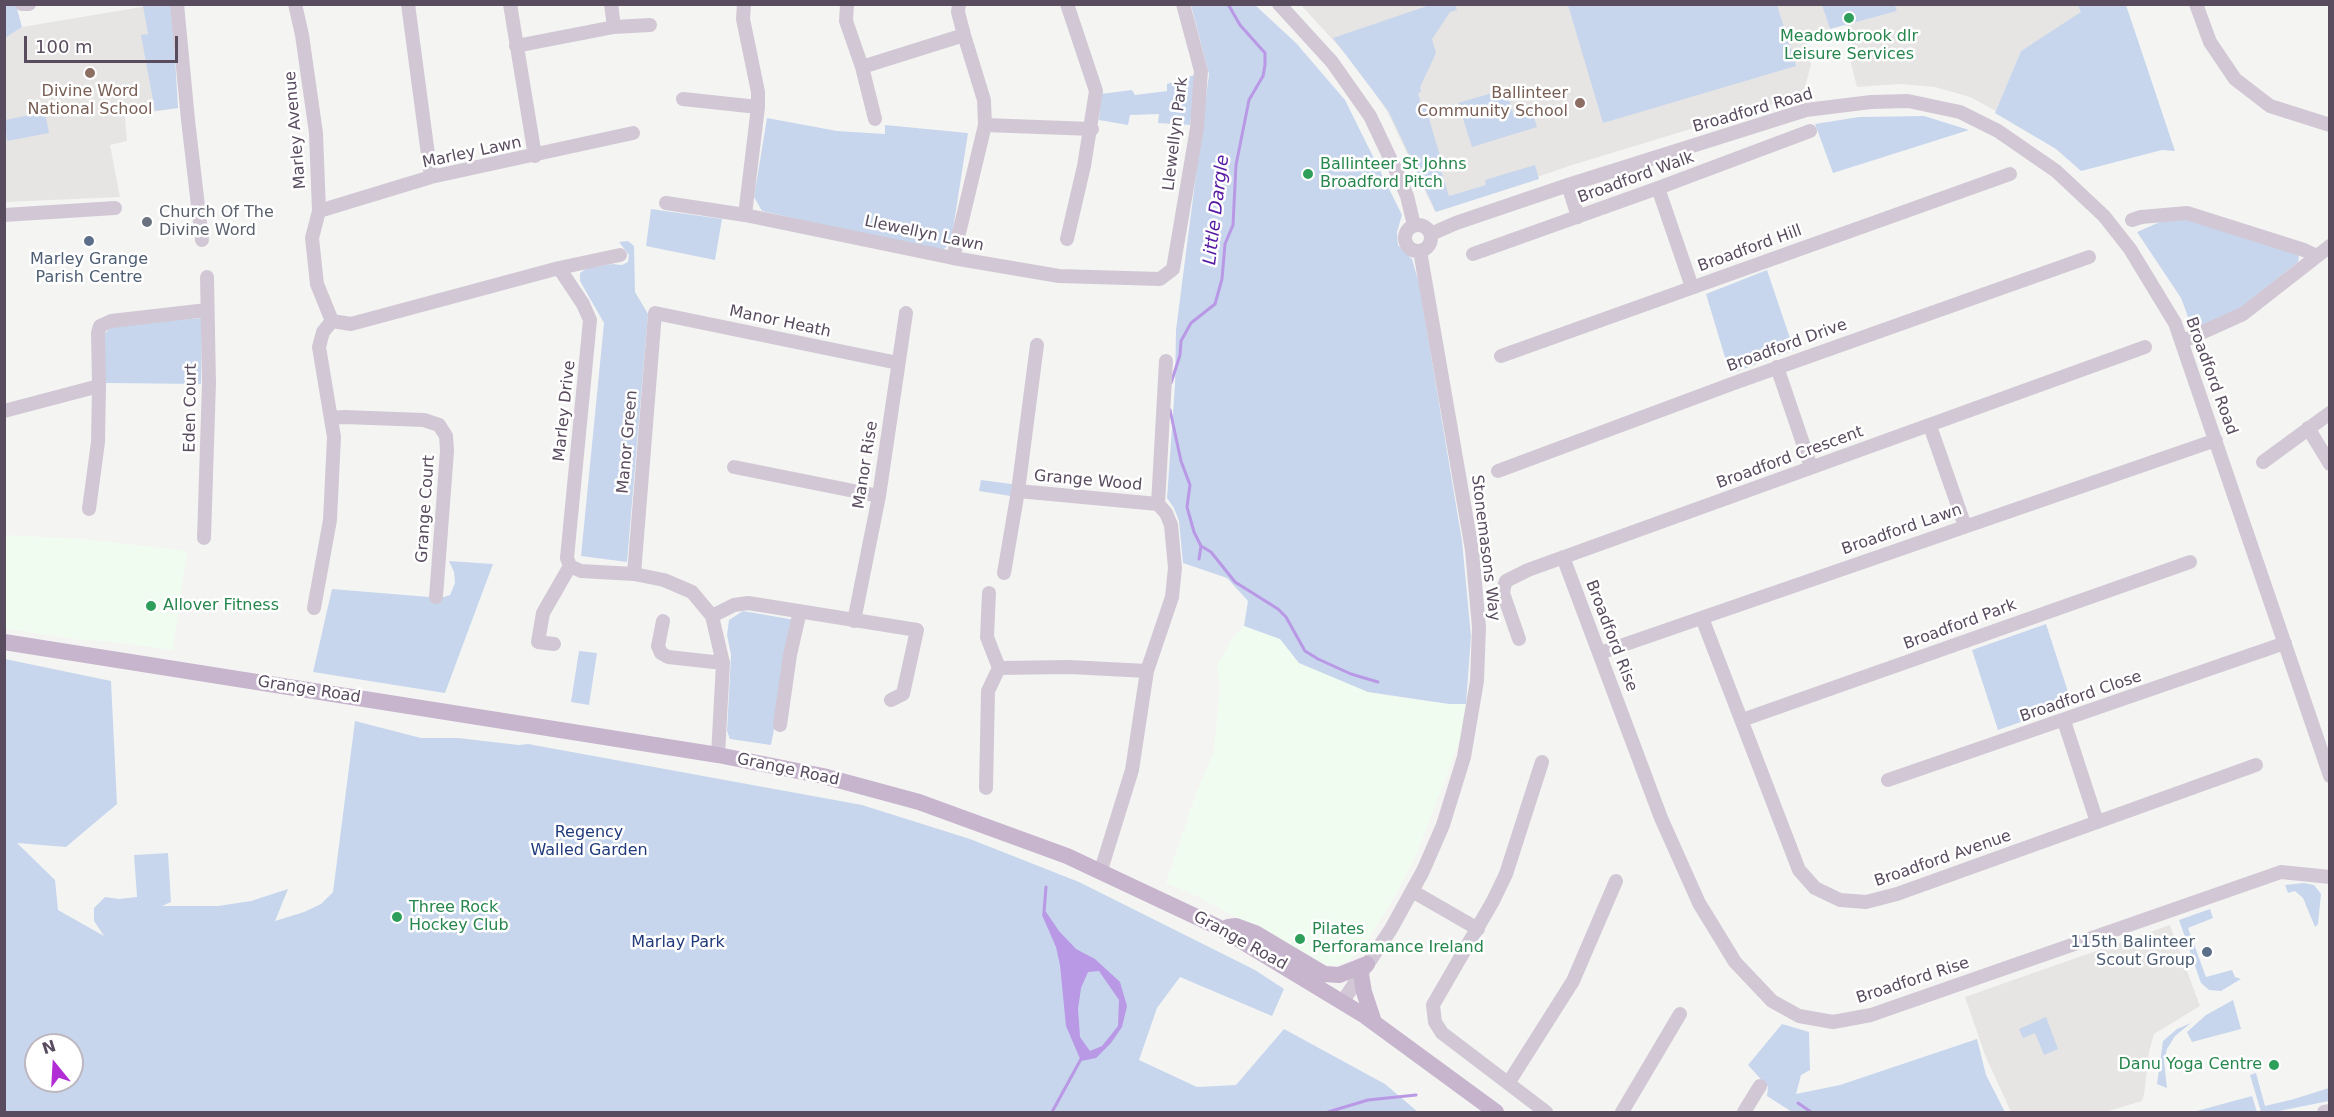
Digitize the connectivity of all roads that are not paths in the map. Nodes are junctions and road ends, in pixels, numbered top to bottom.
1 (22, 4) edge
2 (29, 4) edge
3 (177, 4) edge
4 (295, 4) edge
5 (408, 4) edge
6 (510, 4) edge
7 (611, 4) edge
8 (744, 4) edge
9 (847, 4) edge
10 (959, 4) edge
11 (1067, 4) edge
12 (1184, 4) edge
13 (1279, 4) edge
14 (2196, 4) edge
15 (650, 25) dead end
16 (614, 27) junction
17 (964, 35) junction
18 (516, 46) junction
19 (862, 67) junction
20 (683, 99) dead end
21 (758, 107) junction
22 (875, 119) dead end
23 (985, 125) junction
24 (2330, 125) edge
25 (1092, 129) junction
26 (1810, 131) dead end
27 (633, 133) dead end
28 (535, 156) junction
29 (2010, 174) dead end
30 (431, 177) junction
31 (1568, 184) junction
32 (1658, 188) junction
33 (666, 203) dead end
34 (115, 208) dead end
35 (319, 211) junction
36 (4, 215) edge
37 (745, 215) junction
38 (1578, 217) junction
39 (2133, 220) dead end
40 (1414, 225) junction
41 (1431, 234) junction
42 (1067, 239) dead end
43 (202, 240) dead end
44 (2330, 246) edge
45 (1420, 251) junction
46 (1473, 254) dead end
47 (620, 255) dead end
48 (2317, 256) junction
49 (2089, 257) dead end
50 (953, 258) junction
51 (559, 268) junction
52 (1173, 269) joint
53 (207, 278) dead end
54 (1692, 287) junction
55 (207, 310) junction
56 (655, 313) joint
57 (906, 313) dead end
58 (332, 321) junction
59 (2183, 341) junction
60 (1037, 345) dead end
61 (2145, 347) dead end
62 (1501, 356) dead end
63 (1166, 361) dead end
64 (898, 363) junction
65 (1777, 367) junction
66 (99, 386) junction
67 (4, 411) edge
68 (2330, 413) edge
69 (331, 418) junction
70 (1930, 426) junction
71 (2308, 428) junction
72 (2216, 440) junction
73 (2263, 462) dead end
74 (2330, 464) edge
75 (734, 467) dead end
76 (1811, 467) junction
77 (1498, 471) dead end
78 (1018, 491) junction
79 (879, 496) junction
80 (1158, 504) junction
81 (88, 509) dead end
82 (1965, 526) junction
83 (204, 538) dead end
84 (1563, 557) junction
85 (2190, 562) dead end
86 (570, 566) junction
87 (1004, 573) dead end
88 (634, 574) junction
89 (988, 593) dead end
90 (436, 597) dead end
91 (314, 608) dead end
92 (800, 611) junction
93 (712, 616) junction
94 (1702, 618) junction
95 (663, 621) dead end
96 (854, 621) junction
97 (1519, 639) dead end
98 (4, 642) edge
99 (2285, 643) junction
100 (554, 644) dead end
101 (1600, 653) junction
102 (723, 663) junction
103 (999, 668) junction
104 (1147, 671) junction
105 (891, 700) dead end
106 (1742, 720) junction
107 (2064, 721) junction
108 (780, 725) dead end
109 (718, 755) junction
110 (1542, 762) dead end
111 (2256, 765) dead end
112 (2330, 776) edge
113 (1888, 780) dead end
114 (986, 788) dead end
115 (2097, 822) junction
116 (1101, 870) junction
117 (2330, 876) edge
118 (1616, 881) dead end
119 (1412, 891) junction
120 (1218, 927) junction
121 (1478, 928) junction
122 (1364, 969) junction
123 (1343, 1001) junction
124 (1680, 1014) dead end
125 (1374, 1022) junction
126 (1509, 1083) junction
127 (1760, 1086) dead end
128 (2330, 1111) edge
129 (1496, 1113) edge
130 (1546, 1113) edge
131 (1622, 1113) edge
132 (1744, 1113) edge
133 (2324, 1113) edge

1 - 2 street
3 - 43 street
4 - 35 street, Marley Avenue
5 - 30 street
6 - 18 street
7 - 16 street
8 - 21 street
9 - 19 street
10 - 17 street
11 - 25 street
12 - 52 street, Llewellyn Park
13 - 40 street
14 - 24 street
15 - 16 street
16 - 18 street
17 - 19 street
17 - 23 street
18 - 28 street
19 - 22 street
20 - 21 street
21 - 37 street
23 - 25 street
23 - 50 street
25 - 42 street
26 - 32 street, Broadford Walk
27 - 28 street, Marley Lawn
28 - 30 street, Marley Lawn
29 - 54 street, Broadford Hill
30 - 35 street, Marley Lawn
31 - 38 street
31 - 41 street, Broadford Road
31 - 59 street, Broadford Road
32 - 38 street, Broadford Walk
32 - 54 street
33 - 37 street, Llewellyn Lawn
34 - 36 street
35 - 58 street, Marley Avenue
37 - 50 street, Llewellyn Lawn
38 - 46 street, Broadford Walk
39 - 48 street
40 - 41 street
40 - 45 street
41 - 45 street
44 - 48 street
45 - 119 street, Stonemasons Way
47 - 51 street
48 - 59 street
49 - 65 street, Broadford Drive
50 - 52 street, Llewellyn Lawn
51 - 58 street
51 - 86 street, Marley Drive
53 - 55 street, Eden Court
54 - 62 street, Broadford Hill
55 - 66 street
55 - 83 street, Eden Court
56 - 64 street, Manor Heath
56 - 88 street, Manor Green
57 - 64 street, Manor Rise
58 - 69 street
59 - 72 street, Broadford Road
60 - 78 street, Grange Wood
61 - 70 street, Broadford Crescent
63 - 80 street
64 - 79 street, Manor Rise
65 - 76 street
65 - 77 street, Broadford Drive
66 - 67 street
66 - 81 street
68 - 71 street
69 - 90 street, Grange Court
69 - 91 street
70 - 76 street, Broadford Crescent
70 - 82 street
71 - 73 street
71 - 74 street
72 - 82 street, Broadford Lawn
72 - 99 street, Broadford Road
75 - 79 street
76 - 84 street, Broadford Crescent
78 - 80 street, Grange Wood
78 - 87 street, Grange Wood
79 - 96 street, Manor Rise
80 - 104 street, Grange Wood
82 - 94 street, Broadford Lawn
84 - 97 street, Broadford Crescent
84 - 101 street, Broadford Rise
85 - 106 street, Broadford Park
86 - 88 street
86 - 100 street
88 - 93 street
89 - 103 street
92 - 93 street
92 - 96 street
92 - 108 street
93 - 102 street
94 - 101 street, Broadford Lawn
94 - 106 street, Broadford Avenue
95 - 102 street
96 - 105 street
98 - 109 main road, Grange Road
99 - 107 street, Broadford Close
99 - 112 street, Broadford Road
101 - 117 street, Broadford Rise
102 - 109 street
103 - 104 street
103 - 114 street
104 - 116 street, Grange Wood
106 - 115 street, Broadford Avenue
107 - 113 street, Broadford Close
107 - 115 street
109 - 116 main road, Grange Road
110 - 121 street
111 - 115 street, Broadford Avenue
116 - 120 main road, Grange Road
118 - 126 street
119 - 121 street
119 - 122 street, Stonemasons Way
120 - 122 main road
120 - 123 main road, Grange Road
121 - 126 street
122 - 123 street, Stonemasons Way
122 - 125 main road
123 - 125 main road, Grange Road
124 - 131 street
125 - 129 main road, Grange Road
126 - 130 street
127 - 132 street
128 - 133 street

